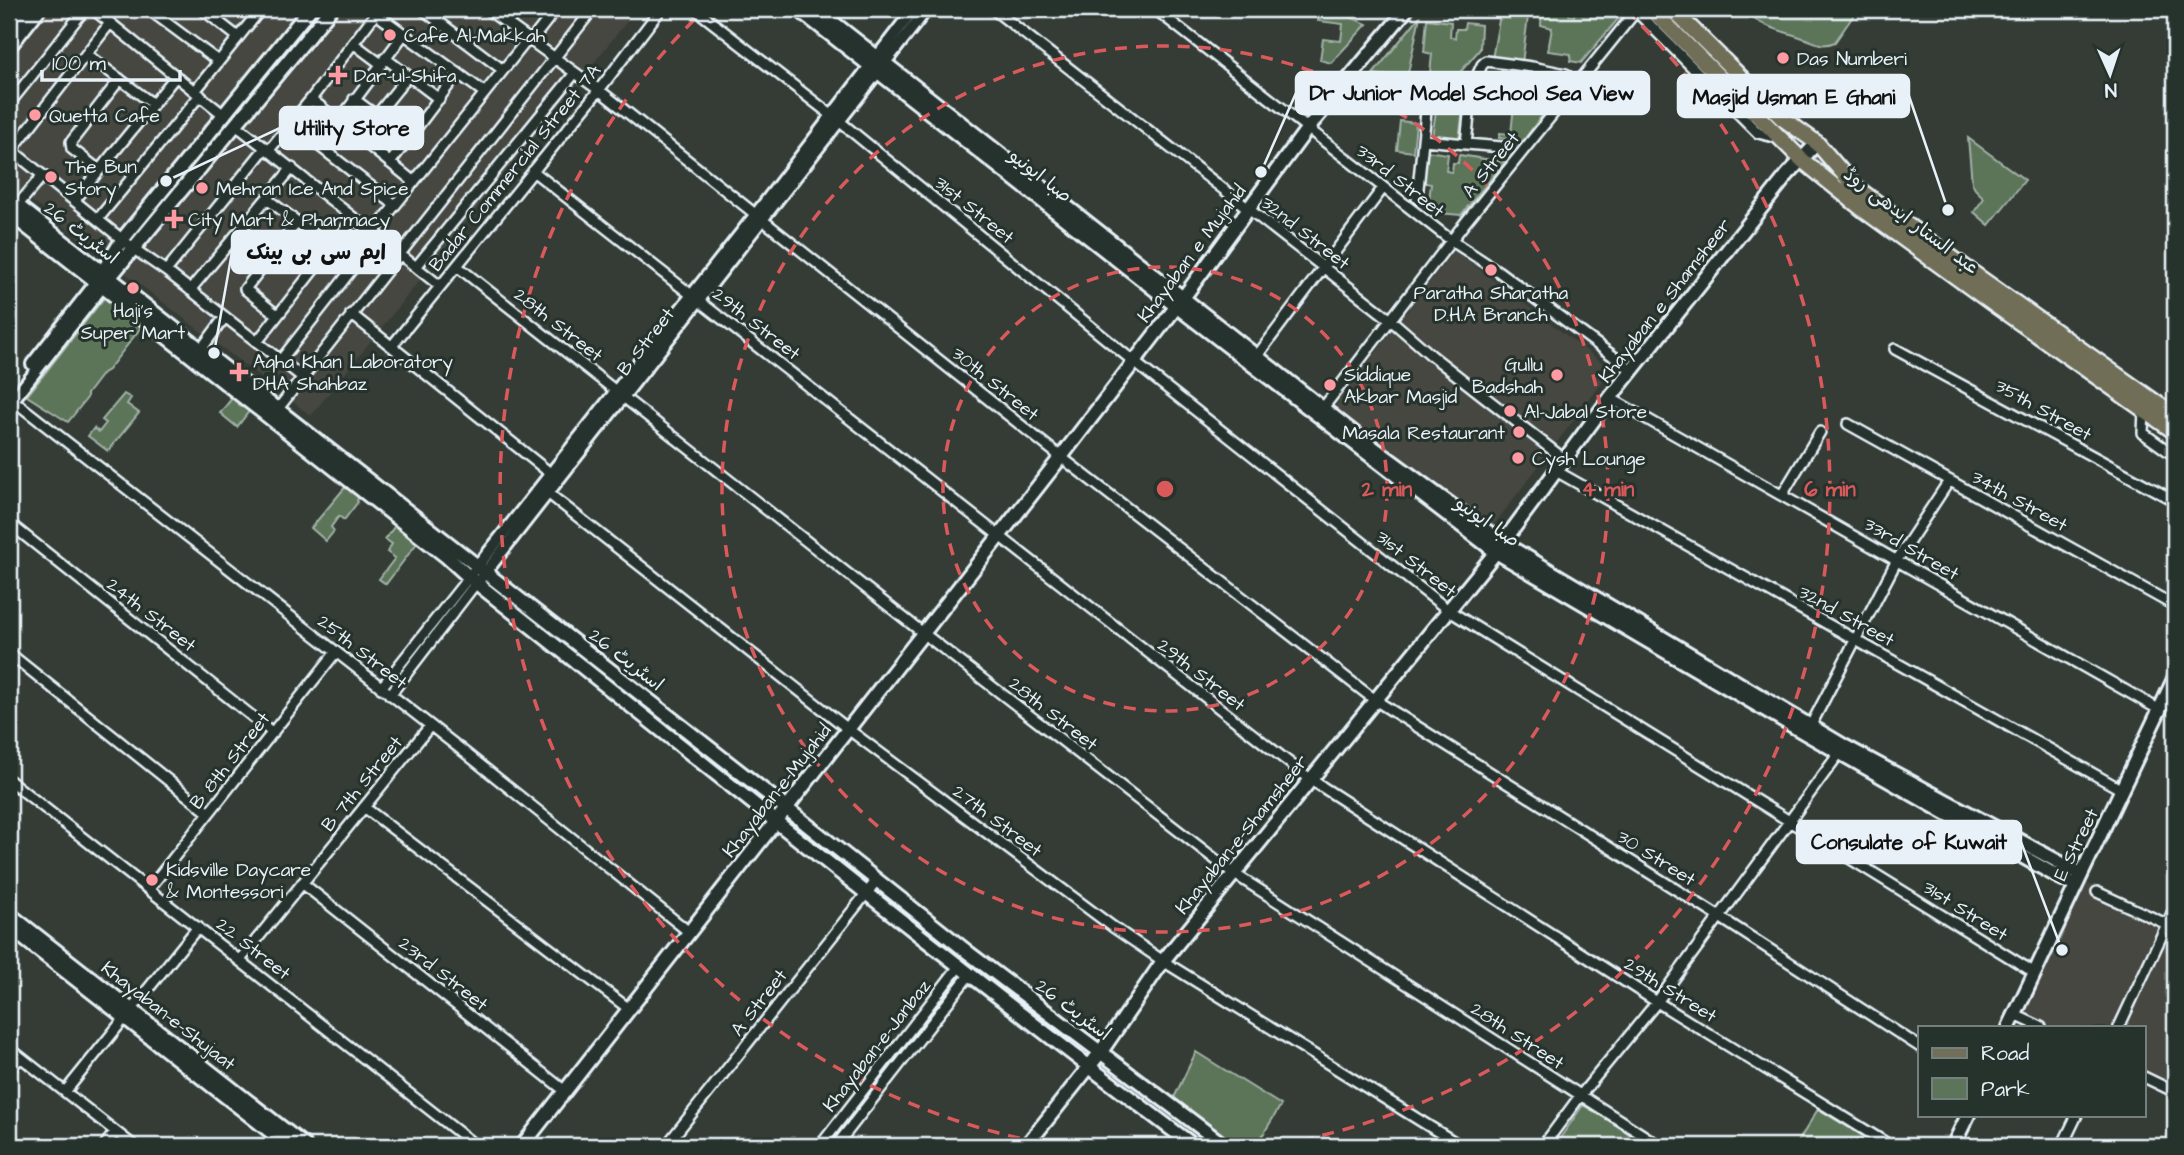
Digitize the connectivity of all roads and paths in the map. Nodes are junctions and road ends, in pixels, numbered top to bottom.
1 (26, 9) edge
2 (39, 9) edge
3 (85, 9) edge
4 (93, 9) edge
5 (148, 9) edge
6 (202, 9) edge
7 (261, 9) edge
8 (310, 9) edge
9 (331, 9) edge
10 (422, 9) edge
11 (488, 9) edge
12 (518, 9) edge
13 (556, 9) edge
14 (593, 9) edge
15 (661, 9) edge
16 (695, 9) edge
17 (798, 9) edge
18 (816, 9) edge
19 (914, 9) edge
20 (927, 9) edge
21 (993, 9) edge
22 (1155, 9) edge
23 (1407, 9) edge
24 (1672, 9) edge
25 (1641, 10) edge
26 (377, 11) edge
27 (215, 13) edge
28 (110, 23) junction
29 (507, 23) junction
30 (9, 31) edge
31 (404, 34) junction
32 (238, 37) junction
33 (530, 40) junction
34 (353, 43) junction
35 (9, 47) edge
36 (86, 54) junction
37 (555, 58) junction
38 (218, 61) junction
39 (383, 61) junction
40 (878, 64) junction
41 (503, 71) junction
42 (458, 73) junction
43 (575, 73) junction
44 (1566, 74) dead end
45 (176, 75) junction
46 (408, 76) junction
47 (120, 79) junction
48 (1414, 82) dead end
49 (1429, 83) junction
50 (1472, 87) junction
51 (599, 90) junction
52 (197, 93) junction
53 (485, 93) junction
54 (311, 99) junction
55 (354, 99) junction
56 (439, 99) junction
57 (9, 104) edge
58 (153, 104) junction
59 (225, 116) junction
60 (376, 116) junction
61 (835, 118) junction
62 (339, 121) junction
63 (291, 124) junction
64 (236, 125) junction
65 (1793, 125) junction
66 (1307, 129) junction
67 (1779, 138) junction
68 (408, 139) junction
69 (1424, 140) junction
70 (1817, 143) junction
71 (1466, 144) junction
72 (1502, 147) dead end
73 (268, 148) junction
74 (10, 149) edge
75 (1802, 160) junction
76 (390, 163) junction
77 (292, 168) junction
78 (99, 170) junction
79 (533, 171) junction
80 (43, 175) junction
81 (414, 182) junction
82 (1383, 188) junction
83 (1417, 198) dead end
84 (267, 199) junction
85 (75, 200) junction
86 (395, 205) junction
87 (1249, 210) junction
88 (13, 213) edge
89 (760, 216) junction
90 (354, 218) junction
91 (98, 219) junction
92 (297, 222) junction
93 (375, 235) junction
94 (122, 240) junction
95 (1452, 241) junction
96 (331, 247) junction
97 (134, 249) junction
98 (399, 253) junction
99 (457, 266) junction
100 (416, 267) junction
101 (1323, 268) junction
102 (166, 271) junction
103 (103, 280) junction
104 (440, 286) junction
105 (190, 290) junction
106 (695, 297) junction
107 (1180, 302) junction
108 (351, 314) junction
109 (277, 316) junction
110 (225, 317) junction
111 (1392, 320) junction
112 (257, 342) junction
113 (392, 346) junction
114 (1895, 349) dead end
115 (198, 354) junction
116 (1256, 356) junction
117 (280, 361) junction
118 (1133, 361) junction
119 (1633, 370) junction
120 (302, 377) junction
121 (619, 394) junction
122 (1610, 398) junction
123 (10, 399) edge
124 (1323, 408) junction
125 (277, 410) junction
126 (2144, 410) junction
127 (2175, 416) edge
128 (1848, 424) dead end
129 (1821, 432) dead end
130 (2175, 432) edge
131 (2175, 456) edge
132 (1061, 457) junction
133 (1564, 459) junction
134 (1556, 471) junction
135 (550, 473) junction
136 (1949, 481) junction
137 (543, 490) junction
138 (1782, 495) junction
139 (2175, 501) edge
140 (9, 523) edge
141 (998, 537) junction
142 (1500, 548) junction
143 (1897, 560) junction
144 (477, 575) junction
145 (2175, 606) edge
146 (1448, 610) junction
147 (923, 633) junction
148 (1855, 640) junction
149 (336, 652) junction
150 (9, 653) edge
151 (2174, 680) edge
152 (381, 688) junction
153 (390, 695) junction
154 (1375, 700) junction
155 (2160, 710) junction
156 (1811, 725) junction
157 (430, 726) junction
158 (848, 729) junction
159 (273, 733) junction
160 (1842, 749) junction
161 (1310, 779) junction
162 (9, 780) edge
163 (2122, 790) junction
164 (364, 807) junction
165 (786, 808) junction
166 (209, 813) junction
167 (1790, 821) junction
168 (775, 822) junction
169 (1233, 873) junction
170 (877, 880) junction
171 (2079, 880) junction
172 (302, 883) junction
173 (149, 889) junction
174 (2097, 892) dead end
175 (867, 893) junction
176 (2175, 907) edge
177 (9, 914) edge
178 (1718, 916) junction
179 (2171, 925) edge
180 (9, 927) edge
181 (198, 927) junction
182 (689, 932) junction
183 (240, 960) junction
184 (1163, 961) junction
185 (965, 969) junction
186 (2035, 973) junction
187 (1657, 1002) junction
188 (629, 1009) junction
189 (127, 1014) junction
190 (2015, 1014) junction
191 (2009, 1026) edge
192 (2039, 1026) edge
193 (2120, 1026) edge
194 (1918, 1046) edge
195 (9, 1048) edge
196 (1100, 1053) junction
197 (20, 1057) junction
198 (1088, 1067) junction
199 (9, 1071) edge
200 (2146, 1078) edge
201 (565, 1091) junction
202 (2175, 1091) edge
203 (65, 1092) junction
204 (1580, 1096) junction
205 (1968, 1116) edge
206 (2077, 1116) edge
207 (115, 1132) junction
208 (1222, 1145) edge
209 (104, 1146) edge
210 (134, 1146) edge
211 (289, 1146) edge
212 (305, 1146) edge
213 (476, 1146) edge
214 (522, 1146) edge
215 (666, 1146) edge
216 (820, 1146) edge
217 (836, 1146) edge
218 (1026, 1146) edge
219 (1194, 1146) edge
220 (1461, 1146) edge
221 (1543, 1146) edge
222 (1660, 1146) edge
223 (1891, 1146) edge
224 (1953, 1146) edge
225 (2062, 1146) edge

1 - 30 main road
2 - 35 main road
3 - 57 street
4 - 28 street
5 - 38 street
6 - 27 street
7 - 32 street
8 - 59 main road
9 - 64 main road
10 - 41 street
11 - 29 street, 30th Street
12 - 29 street
13 - 33 street
14 - 37 street
15 - 51 street, Badar Commercial Street 7A
16 - 61 street, 31st Street
17 - 40 main road, صبا ایونیو
18 - 40 main road, صبا ایونیو
19 - 40 street, B Street
20 - 40 street, B Street
21 - 87 street, 32nd Street
22 - 66 street, 33rd Street
23 - 66 main road, Khayaban e Mujahid
24 - 65 main road, عبد الستار ایدھی روڈ
25 - 67 main road, عبد الستار ایدھی روڈ
25 - 95 street, A Street
26 - 31 street
26 - 34 street
27 - 32 street
28 - 36 street
28 - 45 street
29 - 33 street, 30th Street
31 - 39 street
31 - 42 street
32 - 38 street
33 - 37 street, 30th Street
33 - 41 street
34 - 39 street
34 - 54 street
36 - 47 street
36 - 74 street
37 - 43 street, 30th Street
37 - 98 street
38 - 52 street
39 - 46 street
39 - 55 street
40 - 61 street, B Street
40 - 107 main road, صبا ایونیو
41 - 53 street
42 - 53 street
42 - 56 street
43 - 51 street, 30th Street
43 - 100 street
44 - 50 street
45 - 52 street
45 - 58 street
46 - 56 street
46 - 60 street
47 - 58 street
47 - 78 street
48 - 49 street
49 - 50 street
49 - 69 street
50 - 71 street
51 - 79 street, Badar Commercial Street 7A
51 - 89 street, 30th Street
52 - 59 street
52 - 91 street
53 - 81 street
54 - 62 street
54 - 63 street
55 - 60 street
55 - 62 street
56 - 68 street
58 - 78 street
59 - 94 main road
60 - 68 street
61 - 89 street, B Street
61 - 118 street, 31st Street
62 - 76 street
63 - 73 street
63 - 86 street
64 - 73 street
64 - 97 main road
65 - 67 main road
65 - 70 main road, عبد الستار ایدھی روڈ
66 - 82 street, 33rd Street
66 - 87 main road, Khayaban e Mujahid
67 - 75 main road, عبد الستار ایدھی روڈ
68 - 76 street
69 - 71 street
69 - 83 street
70 - 75 main road, Khayaban e Shamsheer
70 - 127 main road, عبد الستار ایدھی روڈ
71 - 72 street
73 - 77 street
73 - 102 street
74 - 80 street
75 - 119 main road, Khayaban e Shamsheer
75 - 126 main road, عبد الستار ایدھی روڈ
76 - 81 street
77 - 84 street
77 - 90 street
78 - 85 street
79 - 99 street, Badar Commercial Street 7A
79 - 106 street, 29th Street
80 - 85 street
80 - 88 street
81 - 86 street
82 - 95 street, 33rd Street
82 - 101 street
84 - 92 street
84 - 105 street
85 - 91 street
86 - 93 street
87 - 101 street, 32nd Street
87 - 107 main road, Khayaban e Mujahid
88 - 103 main road, اسٹریٹ 26
89 - 106 street, B Street
89 - 132 street, 30th Street
90 - 93 street
90 - 96 street
91 - 94 street
92 - 96 street
92 - 109 street
93 - 98 street
93 - 117 street
94 - 97 street
94 - 103 main road
95 - 111 street, A Street
95 - 119 street, 33rd Street
96 - 109 street
97 - 102 street
97 - 103 main road
98 - 100 street
98 - 108 street
99 - 104 street, Badar Commercial Street 7A
99 - 121 street, 28th Street
100 - 104 street
101 - 111 street, 32nd Street
101 - 116 street
102 - 105 street
103 - 115 main road, اسٹریٹ 26
103 - 123 street
104 - 113 street, Badar Commercial Street 7A
105 - 110 street
106 - 121 street, B Street
106 - 141 street, 29th Street
107 - 116 main road, صبا ایونیو
107 - 118 main road, Khayaban e Mujahid
107 - 142 main road, صبا ایونیو
108 - 113 street
108 - 120 street
109 - 112 street
110 - 112 street
110 - 115 street
111 - 124 street, A Street
111 - 133 street, 32nd Street
112 - 117 street
113 - 135 street
114 - 139 street, 35th Street
115 - 125 main road, اسٹریٹ 26
115 - 144 main road, اسٹریٹ 26
116 - 124 main road, صبا ایونیو
117 - 120 street
118 - 132 main road, Khayaban e Mujahid
118 - 146 street, 31st Street
119 - 122 main road, Khayaban e Shamsheer
120 - 125 street
121 - 135 street, B Street
121 - 137 street, B Street
121 - 147 street, 28th Street
122 - 133 main road, Khayaban e Shamsheer
122 - 138 street, 33rd Street
123 - 149 street, 25th Street
124 - 142 main road, صبا ایونیو
125 - 144 main road, اسٹریٹ 26
126 - 130 main road, عبد الستار ایدھی روڈ
126 - 131 street
128 - 136 street, 34th Street
129 - 138 street
132 - 141 main road, Khayaban-e-Mujahid
132 - 154 street, 30th Street
133 - 134 main road, Khayaban e Shamsheer
134 - 142 main road, Khayaban e Shamsheer
134 - 148 street, 32nd Street
135 - 137 street, B Street
136 - 143 street
136 - 145 street, 34th Street
137 - 144 street, B Street
137 - 158 street, 27th Street
138 - 143 street, 33rd Street
140 - 159 street, 24th Street
141 - 147 main road, Khayaban-e-Mujahid
141 - 161 street, 29th Street
142 - 146 main road, Khayaban-e-Shamsheer
142 - 156 main road, صبا ایونیو
142 - 160 main road, صبا ایونیو
143 - 148 street
143 - 155 street, 33rd Street
144 - 152 street, B Street
144 - 153 street, B Street
144 - 165 main road, اسٹریٹ 26
144 - 168 main road, اسٹریٹ 26
146 - 154 main road, Khayaban-e-Shamsheer
146 - 167 street, 31st Street
147 - 158 main road, Khayaban-e-Mujahid
147 - 169 street, 28th Street
148 - 156 street
148 - 163 street, 32nd Street
149 - 152 street, 25th Street
149 - 159 street, B 8th Street
150 - 166 street
151 - 155 main road, E Street
152 - 153 street, 25th Street
153 - 157 street, 25th Street
154 - 161 main road, Khayaban-e-Shamsheer
154 - 178 street, 30 Street
155 - 163 main road, E Street
156 - 160 main road, صبا ایونیو
157 - 164 street, B 7th Street
157 - 182 street, 25th Street
158 - 165 main road, Khayaban-e-Mujahid
158 - 184 street, 27th Street
159 - 166 street, B 8th Street
160 - 167 street
160 - 171 main road, صبا ایونیو
161 - 169 main road, Khayaban-e-Shamsheer
161 - 187 street, 29th Street
162 - 173 street, 22 Street
163 - 171 main road, E Street
164 - 172 street, B 7th Street
164 - 188 street
165 - 168 main road, Khayaban-e-Mujahid
165 - 170 main road, اسٹریٹ 26
166 - 173 street, B 8th Street
167 - 178 street
167 - 186 street, 31st Street
168 - 175 main road, اسٹریٹ 26
168 - 182 main road, Khayaban-e-Mujahid
169 - 184 main road, Khayaban-e-Shamsheer
169 - 204 street, 28th Street
170 - 175 street, A Street
170 - 196 main road, اسٹریٹ 26
171 - 186 main road, E Street
172 - 183 street, B 7th Street
172 - 201 street, 23rd Street
173 - 181 street, 22 Street
174 - 179 street
175 - 185 main road, اسٹریٹ 26
175 - 215 street, A Street
176 - 179 street
177 - 189 main road, Khayaban-e-Shujaat
178 - 187 street
178 - 194 street, 30 Street
179 - 193 street
180 - 189 main road, Khayaban-e-Shujaat
181 - 183 street, 22 Street
181 - 189 street
182 - 188 main road, Khayaban-e-Mujahid
183 - 213 street, 22 Street
184 - 196 main road, Khayaban-e-Shamsheer
184 - 220 street, 27th Street
185 - 198 main road, اسٹریٹ 26
185 - 216 street, Khayaban-e-Janbaz
185 - 217 street, Khayaban-e-Janbaz
186 - 190 main road, E Street
187 - 204 street
187 - 223 street, 29th Street
188 - 201 main road, Khayaban-e-Mujahid
189 - 203 street
189 - 211 main road, Khayaban-e-Shujaat
189 - 212 main road, Khayaban-e-Shujaat
190 - 191 main road, E Street
190 - 192 street
195 - 197 street
196 - 198 main road, Khayaban-e-Shamsheer
196 - 208 main road, اسٹریٹ 26
197 - 199 street
197 - 203 street
198 - 218 main road, Khayaban-e-Shamsheer
198 - 219 main road, اسٹریٹ 26
200 - 202 street
201 - 214 main road, Khayaban-e-Mujahid
203 - 207 street
204 - 221 street
204 - 222 street, 28th Street
205 - 224 main road
206 - 225 street
207 - 209 street
207 - 210 street

